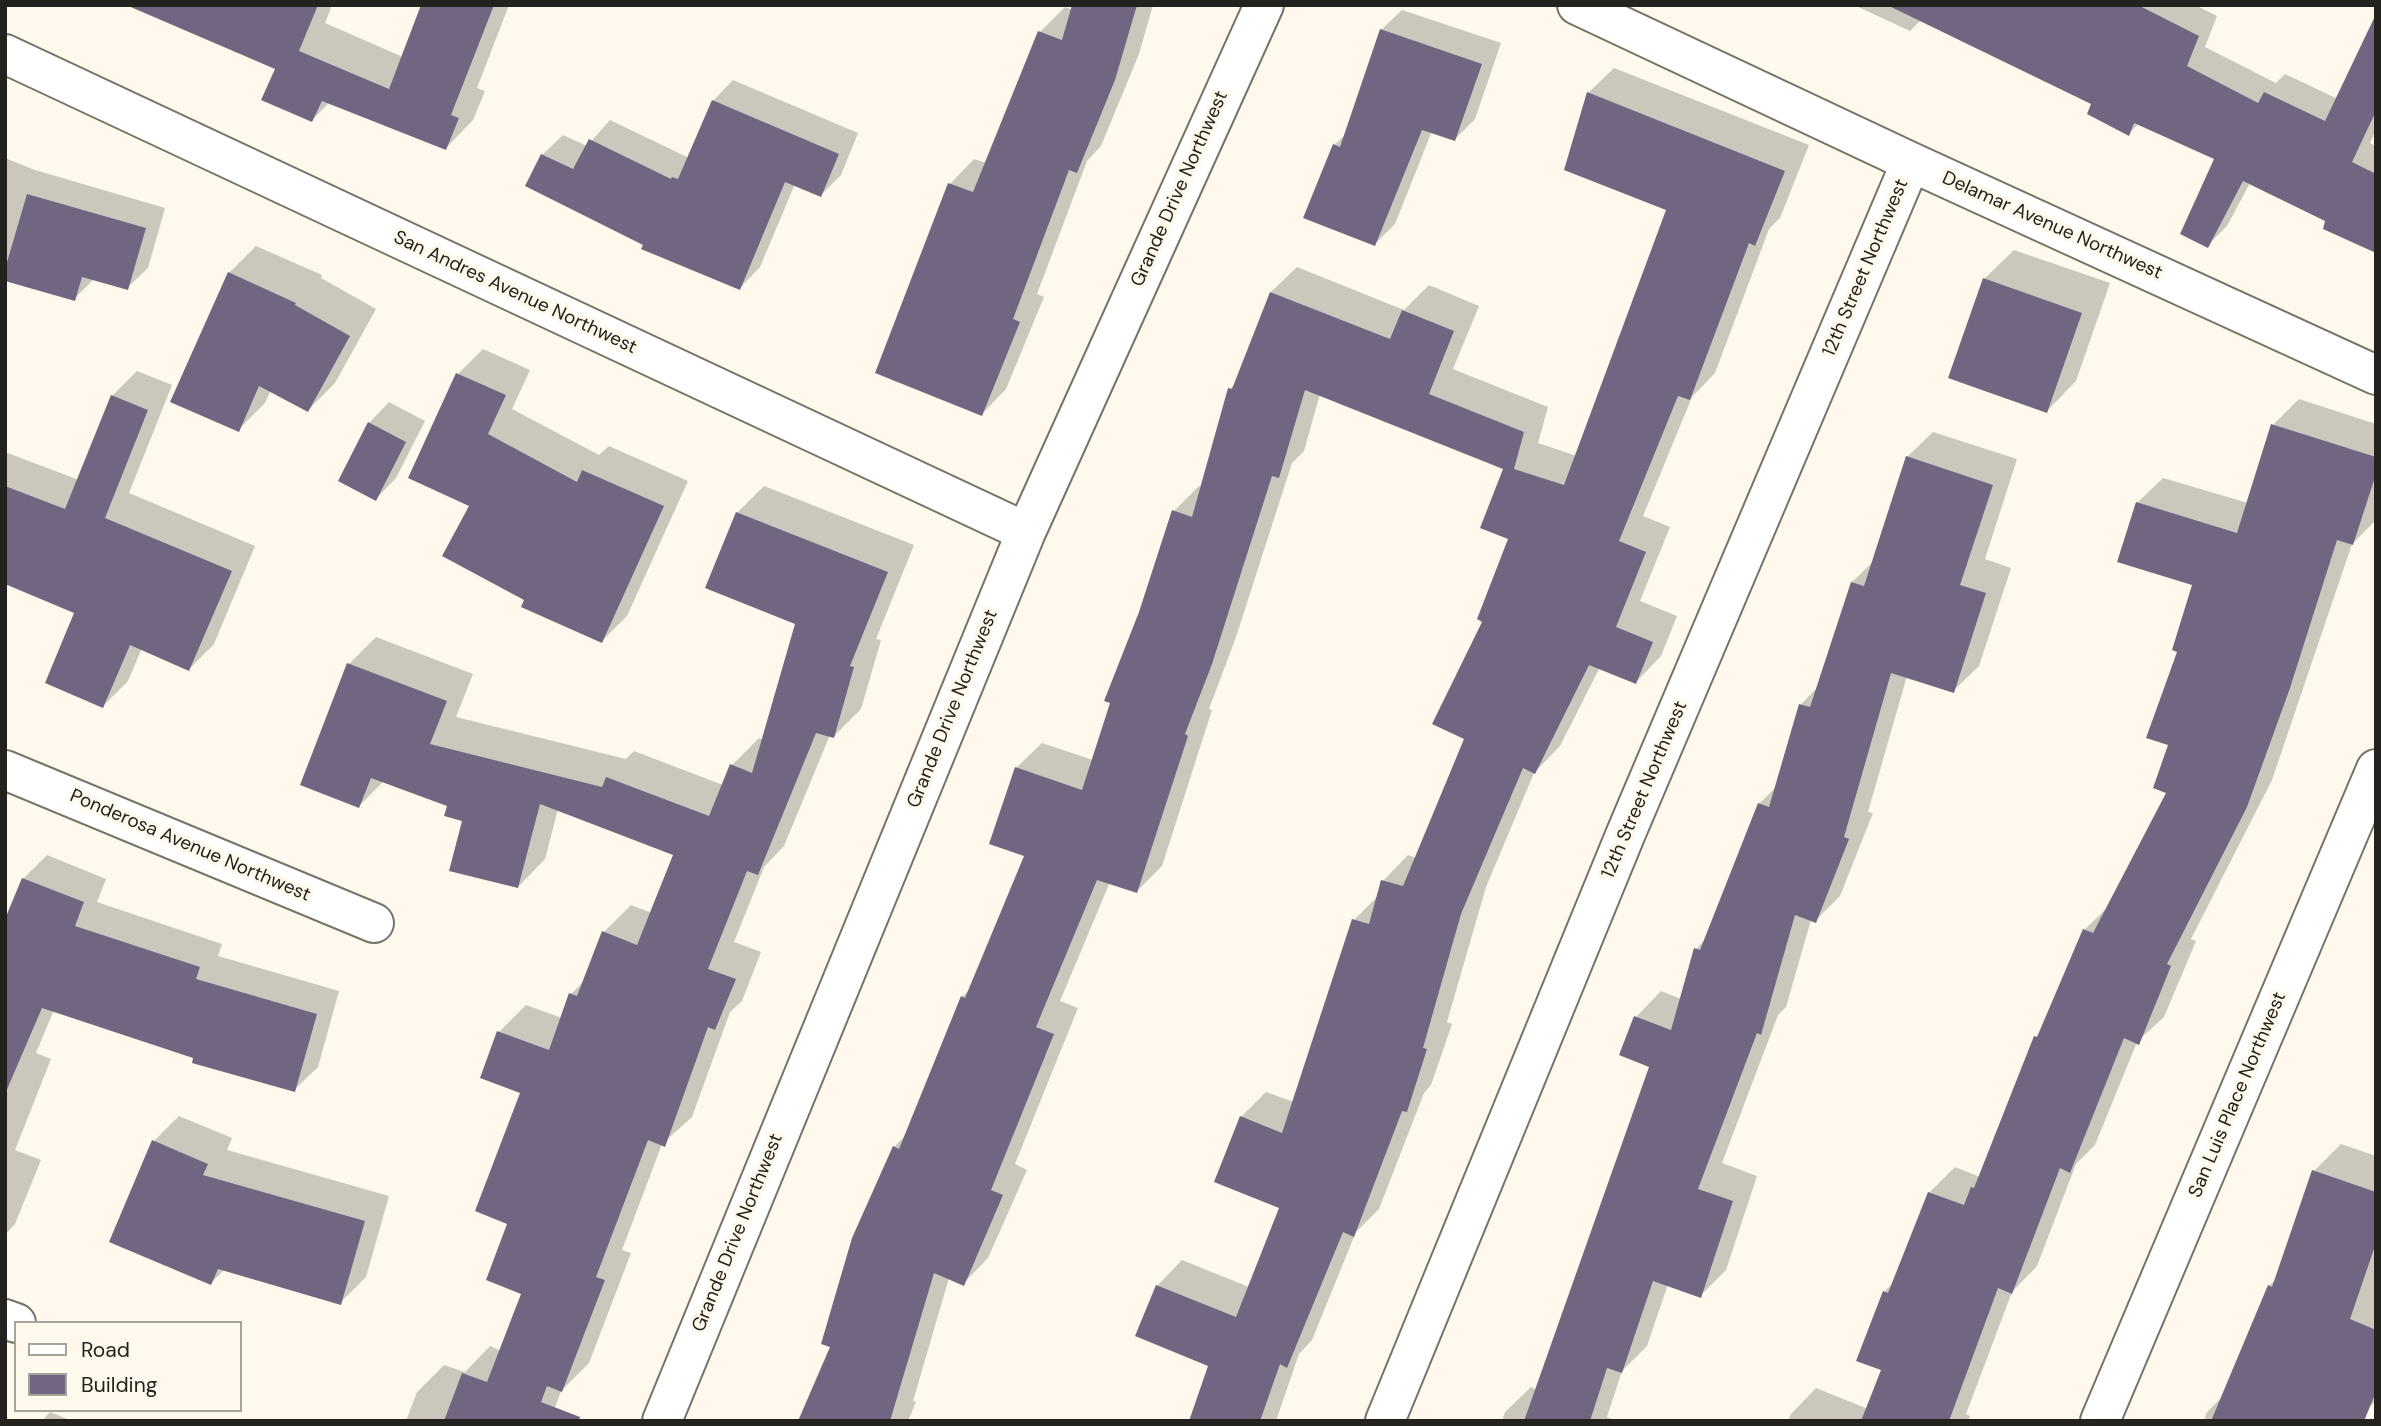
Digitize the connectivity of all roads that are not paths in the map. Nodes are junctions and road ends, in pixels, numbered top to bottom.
1 (1264, 5) edge
2 (1577, 5) edge
3 (5, 54) edge
4 (1910, 162) junction
5 (2376, 375) edge
6 (1026, 532) junction
7 (2376, 769) edge
8 (5, 770) edge
9 (374, 923) dead end
10 (662, 1421) edge
11 (1385, 1421) edge
12 (2100, 1421) edge

1 - 6 street, Grande Drive Northwest
2 - 4 street, Delamar Avenue Northwest
3 - 6 street, San Andres Avenue Northwest
4 - 5 street, Delamar Avenue Northwest
4 - 11 street, 12th Street Northwest
6 - 10 street, Grande Drive Northwest
7 - 12 street, San Luis Place Northwest
8 - 9 street, Ponderosa Avenue Northwest

